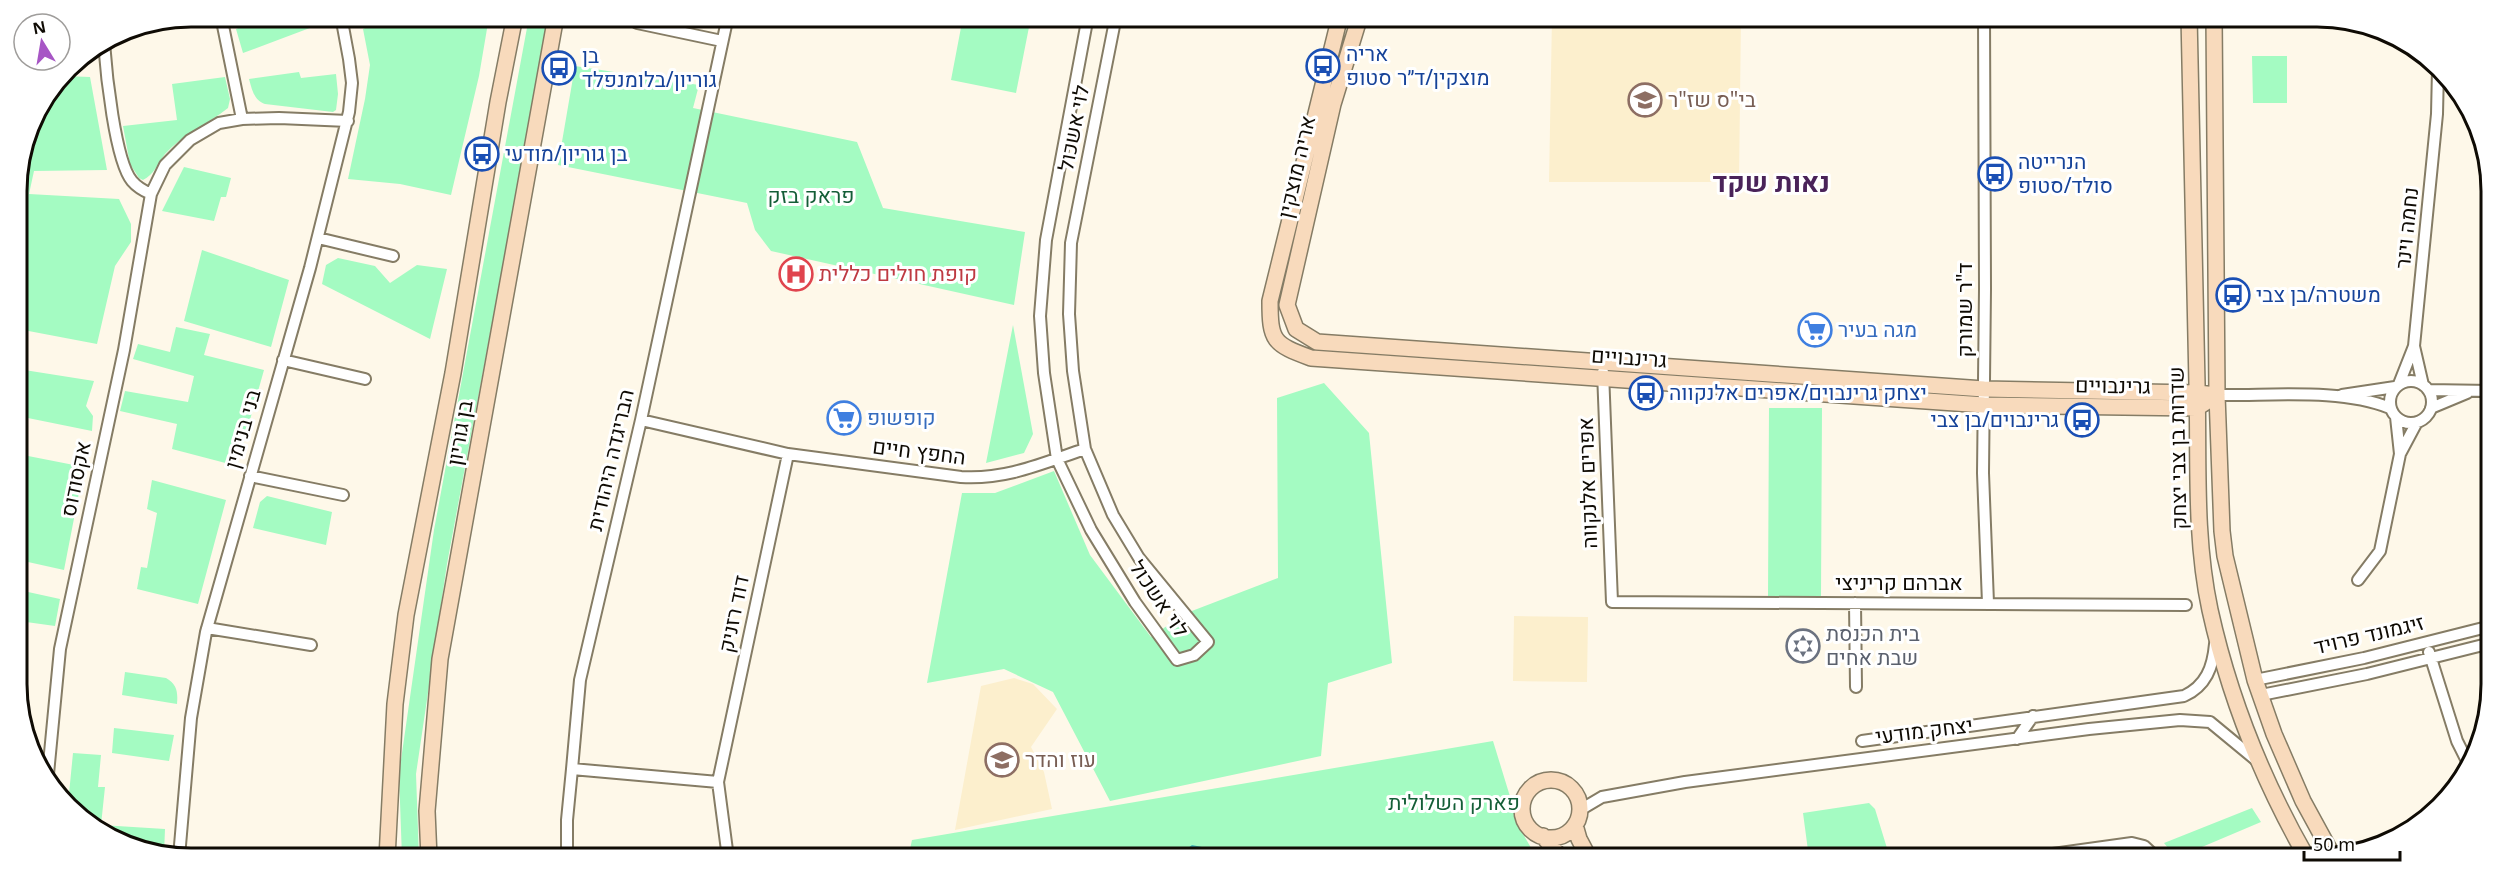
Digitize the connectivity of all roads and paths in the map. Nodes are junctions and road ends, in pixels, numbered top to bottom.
1 (222, 27) edge
2 (344, 27) edge
3 (513, 27) edge
4 (554, 27) edge
5 (656, 27) edge
6 (725, 27) edge
7 (1086, 27) edge
8 (1114, 27) edge
9 (1337, 27) edge
10 (1357, 27) edge
11 (1984, 27) edge
12 (2189, 27) edge
13 (2214, 27) edge
14 (722, 41) junction
15 (105, 52) edge
16 (2438, 81) edge
17 (242, 119) junction
18 (348, 121) junction
19 (151, 194) junction
20 (318, 238) junction
21 (393, 256) dead end
22 (1270, 328) joint
23 (1296, 328) joint
24 (2415, 346) junction
25 (283, 360) junction
26 (1603, 370) junction
27 (365, 379) dead end
28 (2397, 386) junction
29 (2426, 388) junction
30 (2481, 390) edge
31 (2471, 391) junction
32 (2217, 395) junction
33 (2331, 396) junction
34 (1984, 397) junction
35 (2197, 400) junction
36 (2431, 408) junction
37 (2393, 413) junction
38 (641, 420) junction
39 (2417, 422) junction
40 (1085, 449) junction
41 (788, 454) junction
42 (2400, 454) junction
43 (1057, 459) junction
44 (250, 476) junction
45 (343, 495) dead end
46 (2358, 580) dead end
47 (1612, 602) joint
48 (1855, 603) junction
49 (1988, 603) junction
50 (2186, 605) dead end
51 (207, 628) junction
52 (2481, 629) edge
53 (2216, 632) junction
54 (2426, 643) junction
55 (311, 645) dead end
56 (2481, 646) edge
57 (2432, 659) junction
58 (2255, 680) junction
59 (1856, 687) dead end
60 (2260, 695) junction
61 (2033, 716) junction
62 (2017, 739) junction
63 (1862, 741) dead end
64 (2464, 755) edge
65 (49, 764) edge
66 (2261, 765) junction
67 (573, 769) junction
68 (718, 782) junction
69 (1580, 810) junction
70 (1575, 825) junction
71 (1543, 836) junction
72 (180, 847) edge
73 (388, 848) edge
74 (429, 848) edge
75 (567, 848) edge
76 (727, 848) edge
77 (1552, 848) edge
78 (1583, 848) edge
79 (2096, 848) edge
80 (2146, 848) edge
81 (2302, 848) edge
82 (2329, 848) edge

1 - 17 street
2 - 18 street, בני בנימין
3 - 73 main road, בן גוריון
4 - 74 main road, בן גוריון
5 - 14 street
6 - 14 street, הבריגדה היהודית
7 - 43 street, לוי אשכול
8 - 40 street, לוי אשכול
9 - 22 main road, אריה מוצקין
10 - 23 main road, אריה מוצקין
11 - 34 street, ד"ר שמורק
12 - 35 main road, שדרות בן צבי יצחק
13 - 32 main road, שדרות בן צבי יצחק
14 - 38 street, הבריגדה היהודית
15 - 19 street
16 - 24 street, נחמה וינר
17 - 18 street, אקסודוס
17 - 19 street, אקסודוס
18 - 20 street, בני בנימין
19 - 65 street, אקסודוס
20 - 21 street
20 - 25 street, בני בנימין
22 - 26 main road, גרינבויים
23 - 26 main road, גרינבויים
24 - 28 street, נחמה וינר
24 - 29 street, נחמה וינר
25 - 27 street
25 - 44 street, בני בנימין
26 - 34 main road, גרינבויים
26 - 47 street, אפרים אלנקווה
28 - 29 street
28 - 33 street
28 - 37 street
29 - 31 street
29 - 36 street
30 - 31 street
31 - 36 street
32 - 33 street
32 - 35 main road, גרינבויים
32 - 58 main road, שדרות בן צבי יצחק
33 - 37 street
34 - 35 main road, גרינבויים
34 - 49 street, ד"ר שמורק
35 - 53 main road, שדרות בן צבי יצחק
36 - 39 street
37 - 39 street
37 - 42 street
38 - 41 street, החפץ חיים
38 - 67 street, הבריגדה היהודית
39 - 42 street
40 - 43 street, החפץ חיים
40 - 43 street, לוי אשכול
41 - 43 street, החפץ חיים
41 - 68 street, דוד רזניק
42 - 46 street
44 - 45 street
44 - 51 street, בני בנימין
47 - 48 street, אברהם קריניצי
48 - 49 street, אברהם קריניצי
48 - 59 street
49 - 50 street, אברהם קריניצי
51 - 55 street
51 - 72 street, בני בנימין
52 - 54 street, זיגמונד פרויד
53 - 61 street, יצחק מודעי
53 - 66 main road, שדרות בן צבי יצחק
54 - 57 street
54 - 58 street, זיגמונד פרויד
56 - 57 street, זיגמונד פרויד
57 - 60 street, זיגמונד פרויד
57 - 64 street
58 - 60 main road, שדרות בן צבי יצחק
60 - 82 main road, שדרות בן צבי יצחק
61 - 62 street
61 - 63 street, יצחק מודעי
62 - 66 street, יצחק מודעי
62 - 69 street, יצחק מודעי
66 - 81 main road, שדרות בן צבי יצחק
67 - 68 street
67 - 75 street, הבריגדה היהודית
68 - 76 street
69 - 70 main road
69 - 71 main road
70 - 71 main road
70 - 78 main road
71 - 77 main road
79 - 80 street

